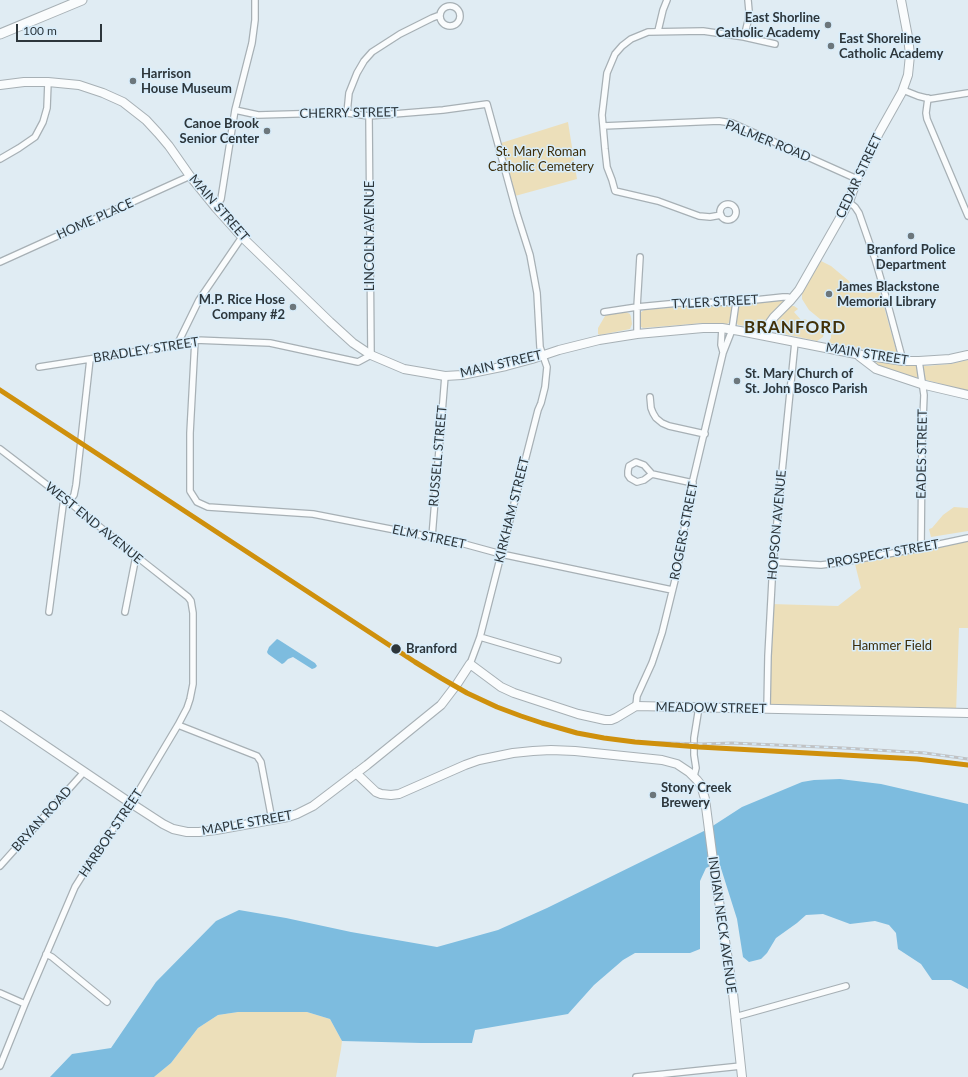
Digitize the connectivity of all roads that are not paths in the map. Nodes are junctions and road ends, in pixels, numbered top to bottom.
1 (82, 0) edge
2 (255, 0) edge
3 (667, 0) edge
4 (748, 0) edge
5 (901, 0) edge
6 (440, 15) dead end
7 (658, 31) junction
8 (0, 34) edge
9 (744, 37) junction
10 (774, 44) dead end
11 (48, 82) junction
12 (0, 85) edge
13 (903, 90) junction
14 (968, 93) edge
15 (928, 98) junction
16 (486, 104) joint
17 (235, 110) junction
18 (347, 114) junction
19 (369, 116) junction
20 (603, 126) junction
21 (0, 159) edge
22 (190, 176) junction
23 (857, 180) junction
24 (849, 202) junction
25 (216, 208) junction
26 (721, 215) dead end
27 (968, 216) edge
28 (242, 237) junction
29 (640, 257) dead end
30 (0, 262) edge
31 (792, 299) junction
32 (736, 302) junction
33 (637, 307) junction
34 (604, 312) dead end
35 (722, 328) junction
36 (732, 330) junction
37 (637, 334) junction
38 (762, 335) junction
39 (195, 340) junction
40 (795, 342) junction
41 (177, 344) junction
42 (723, 353) junction
43 (856, 354) junction
44 (371, 355) junction
45 (544, 355) junction
46 (968, 356) edge
47 (90, 359) junction
48 (903, 360) junction
49 (919, 361) junction
50 (39, 367) dead end
51 (445, 376) junction
52 (921, 384) junction
53 (968, 395) edge
54 (650, 397) dead end
55 (704, 434) junction
56 (0, 449) edge
57 (652, 474) dead end
58 (693, 483) junction
59 (67, 500) junction
60 (432, 537) junction
61 (968, 538) edge
62 (921, 548) junction
63 (501, 554) junction
64 (136, 556) junction
65 (773, 562) junction
66 (672, 590) junction
67 (188, 597) joint
68 (49, 612) dead end
69 (125, 612) dead end
70 (480, 637) junction
71 (558, 660) dead end
72 (470, 664) junction
73 (636, 706) junction
74 (699, 707) junction
75 (767, 709) junction
76 (968, 713) edge
77 (0, 715) edge
78 (178, 725) junction
79 (84, 772) junction
80 (356, 773) junction
81 (694, 776) junction
82 (131, 804) junction
83 (272, 820) junction
84 (0, 866) edge
85 (46, 954) junction
86 (846, 986) dead end
87 (0, 992) edge
88 (107, 1002) dead end
89 (25, 1004) junction
90 (735, 1017) junction
91 (0, 1066) edge
92 (740, 1066) junction
93 (636, 1077) edge
94 (742, 1077) edge

1 - 8 main road
2 - 17 street
3 - 7 street
4 - 9 street
5 - 13 street, CEDAR STREET
6 - 18 street
7 - 9 street
7 - 20 street
9 - 10 street
11 - 12 street, MAIN STREET
11 - 21 street
11 - 22 street, MAIN STREET
13 - 15 street
13 - 23 street, CEDAR STREET
14 - 15 street
15 - 27 street
16 - 19 street, CHERRY STREET
16 - 45 street, KIRKHAM STREET
17 - 18 street, CHERRY STREET
17 - 25 street
18 - 19 street, CHERRY STREET
19 - 44 street, LINCOLN AVENUE
20 - 23 street, PALMER ROAD
20 - 26 street
22 - 25 street, MAIN STREET
22 - 30 street, HOME PLACE
23 - 24 street, CEDAR STREET
24 - 31 street, CEDAR STREET
24 - 48 street
25 - 28 street, MAIN STREET
28 - 41 street
28 - 44 street, MAIN STREET
29 - 33 street
31 - 32 street, TYLER STREET
31 - 38 street, CEDAR STREET
32 - 33 street, TYLER STREET
32 - 36 street, ROGERS STREET
33 - 34 street, TYLER STREET
33 - 37 street
35 - 36 street, MAIN STREET
35 - 37 street, MAIN STREET
35 - 42 street, ROGERS STREET
36 - 38 street, MAIN STREET
36 - 42 street, ROGERS STREET
37 - 45 street, MAIN STREET
38 - 40 street, MAIN STREET
39 - 41 street, BRADLEY STREET
39 - 44 street, BRADLEY STREET
39 - 60 street, ELM STREET
40 - 43 street, MAIN STREET
40 - 65 street, HOPSON AVENUE
41 - 47 street, BRADLEY STREET
42 - 55 street, ROGERS STREET
43 - 48 street, MAIN STREET
43 - 52 street
44 - 51 street, MAIN STREET
45 - 51 street, MAIN STREET
45 - 63 street, KIRKHAM STREET
46 - 49 street, MAIN STREET
47 - 50 street, BRADLEY STREET
47 - 59 street
48 - 49 street, MAIN STREET
49 - 52 street, EADES STREET
51 - 60 street, RUSSELL STREET
52 - 53 street
52 - 62 street, EADES STREET
54 - 55 street
55 - 58 street, ROGERS STREET
56 - 59 street, WEST END AVENUE
57 - 58 street
58 - 66 street, ROGERS STREET
59 - 64 street, WEST END AVENUE
59 - 68 street
60 - 63 street, ELM STREET
61 - 62 street, PROSPECT STREET
62 - 65 street, PROSPECT STREET
63 - 66 street, ELM STREET
63 - 70 street, KIRKHAM STREET
64 - 67 street, WEST END AVENUE
64 - 69 street
65 - 75 street, HOPSON AVENUE
66 - 73 street, ROGERS STREET
67 - 78 street, HARBOR STREET
70 - 71 street
70 - 72 street, KIRKHAM STREET
72 - 73 street
72 - 80 street, MAPLE STREET
73 - 74 street, MEADOW STREET
74 - 75 street, MEADOW STREET
74 - 81 street, INDIAN NECK AVENUE
75 - 76 street, MEADOW STREET
77 - 79 street, MAPLE STREET
78 - 82 street, HARBOR STREET
78 - 83 street
79 - 82 street, MAPLE STREET
79 - 84 street, BRYAN ROAD
80 - 81 street, INDIAN NECK AVENUE
80 - 83 street, MAPLE STREET
81 - 90 street, INDIAN NECK AVENUE
82 - 83 street, MAPLE STREET
82 - 85 street, HARBOR STREET
85 - 88 street
85 - 89 street, HARBOR STREET
86 - 90 street
87 - 89 street
89 - 91 street, HARBOR STREET
90 - 92 street, INDIAN NECK AVENUE
92 - 93 street
92 - 94 street, INDIAN NECK AVENUE

